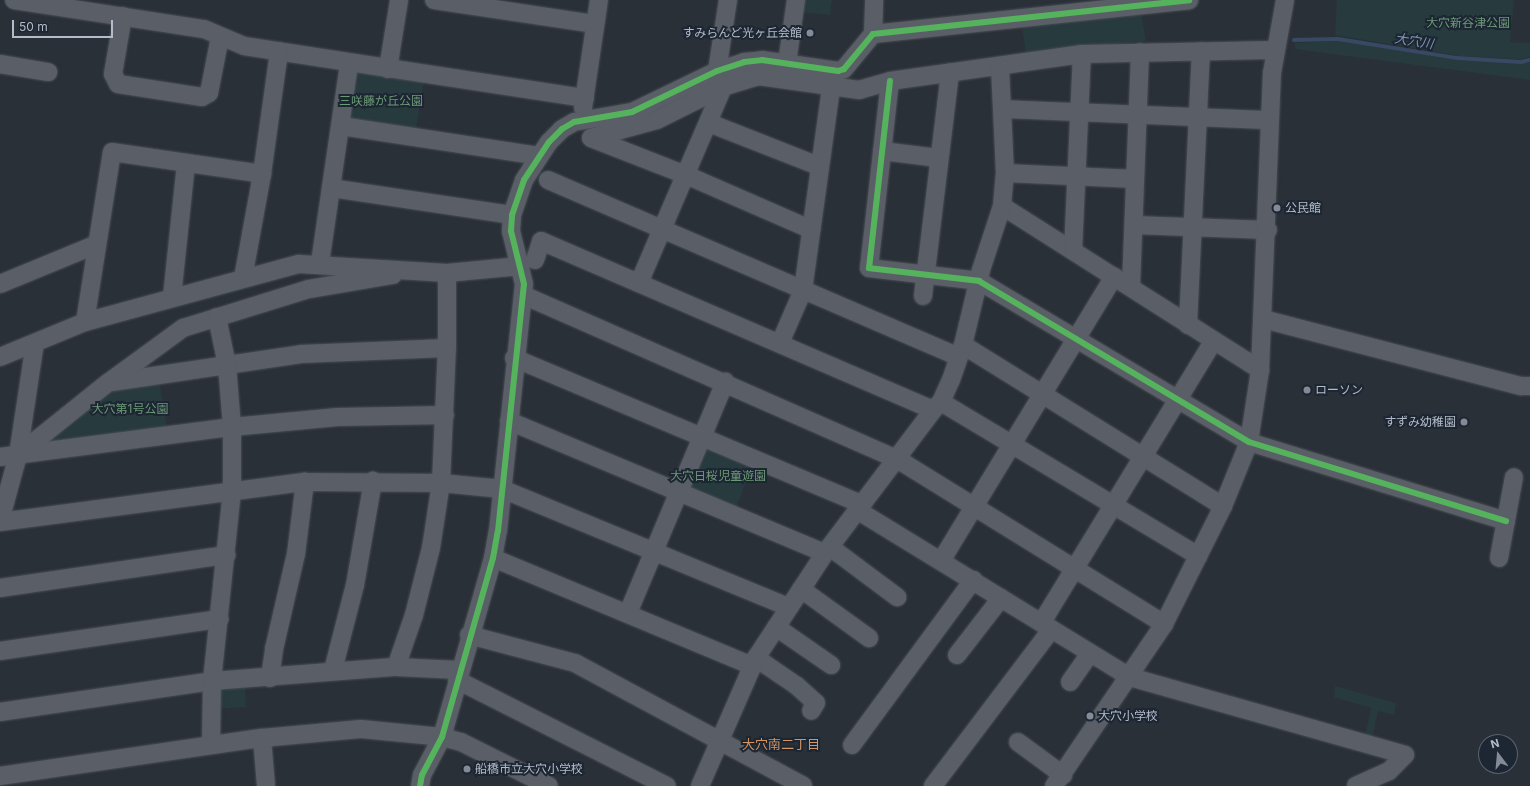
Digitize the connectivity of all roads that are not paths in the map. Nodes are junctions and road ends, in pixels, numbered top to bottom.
1 (14, 0) edge
2 (399, 0) edge
3 (434, 0) edge
4 (599, 0) edge
5 (728, 0) edge
6 (796, 0) edge
7 (874, 0) edge
8 (1189, 0) edge
9 (1285, 0) edge
10 (1091, 6) edge
11 (123, 16) junction
12 (595, 24) junction
13 (873, 34) junction
14 (220, 37) junction
15 (1275, 50) junction
16 (279, 51) junction
17 (1201, 51) junction
18 (1140, 52) junction
19 (1082, 54) junction
20 (349, 63) junction
21 (787, 63) junction
22 (0, 64) edge
23 (1000, 68) junction
24 (388, 69) junction
25 (48, 72) dead end
26 (950, 74) junction
27 (720, 79) junction
28 (890, 81) junction
29 (831, 87) junction
30 (585, 98) junction
31 (1003, 109) junction
32 (1079, 112) junction
33 (1137, 114) junction
34 (1198, 116) junction
35 (1268, 120) junction
36 (581, 121) junction
37 (708, 123) junction
38 (341, 126) junction
39 (882, 151) junction
40 (539, 156) junction
41 (939, 158) junction
42 (186, 164) junction
43 (819, 166) junction
44 (1005, 173) junction
45 (262, 174) junction
46 (686, 175) junction
47 (1077, 176) junction
48 (1135, 178) junction
49 (548, 180) dead end
50 (331, 188) junction
51 (1002, 206) junction
52 (512, 215) junction
53 (1134, 225) junction
54 (1192, 227) junction
55 (663, 228) junction
56 (812, 230) junction
57 (1268, 230) junction
58 (97, 244) junction
59 (1073, 251) junction
60 (323, 263) junction
61 (528, 263) junction
62 (415, 271) junction
63 (447, 273) junction
64 (924, 274) junction
65 (1114, 277) junction
66 (243, 278) junction
67 (979, 281) junction
68 (639, 283) junction
69 (0, 284) edge
70 (1131, 287) junction
71 (322, 288) junction
72 (803, 290) junction
73 (523, 295) junction
74 (923, 296) dead end
75 (172, 297) junction
76 (217, 317) junction
77 (1263, 319) junction
78 (85, 322) junction
79 (1188, 324) junction
80 (1076, 338) junction
81 (1213, 342) junction
82 (35, 343) junction
83 (780, 343) junction
84 (447, 348) junction
85 (961, 351) junction
86 (0, 357) edge
87 (514, 358) junction
88 (227, 365) junction
89 (1260, 370) junction
90 (109, 382) junction
91 (725, 382) junction
92 (1530, 386) edge
93 (1043, 394) junction
94 (1177, 399) junction
95 (937, 406) junction
96 (445, 416) junction
97 (509, 422) junction
98 (232, 427) junction
99 (703, 436) junction
100 (1249, 442) junction
101 (1011, 445) junction
102 (18, 455) junction
103 (1142, 456) junction
104 (0, 457) edge
105 (897, 459) junction
106 (1514, 477) dead end
107 (373, 481) junction
108 (305, 482) junction
109 (441, 484) junction
110 (502, 489) junction
111 (232, 491) junction
112 (679, 491) junction
113 (1112, 506) junction
114 (1223, 506) junction
115 (859, 507) junction
116 (974, 507) junction
117 (0, 521) edge
118 (1506, 521) junction
119 (827, 550) junction
120 (654, 553) junction
121 (227, 555) junction
122 (1198, 556) junction
123 (493, 558) junction
124 (1499, 558) dead end
125 (941, 560) junction
126 (1074, 570) junction
127 (974, 580) junction
128 (0, 588) edge
129 (801, 589) junction
130 (897, 597) dead end
131 (1001, 598) junction
132 (788, 607) junction
133 (628, 613) junction
134 (220, 619) junction
135 (1164, 624) junction
136 (1047, 626) junction
137 (776, 627) junction
138 (469, 635) junction
139 (869, 638) dead end
140 (0, 651) edge
141 (1090, 653) junction
142 (957, 655) dead end
143 (754, 662) junction
144 (831, 665) dead end
145 (396, 667) junction
146 (333, 670) junction
147 (458, 675) junction
148 (1130, 677) junction
149 (270, 678) junction
150 (212, 680) junction
151 (1070, 682) dead end
152 (811, 711) dead end
153 (0, 712) edge
154 (442, 737) junction
155 (262, 738) junction
156 (721, 741) junction
157 (1018, 742) dead end
158 (211, 745) junction
159 (852, 745) dead end
160 (0, 776) edge
161 (1058, 780) edge
162 (266, 786) edge
163 (420, 786) edge
164 (549, 786) edge
165 (668, 786) edge
166 (700, 786) edge
167 (803, 786) edge
168 (933, 786) edge
169 (1356, 786) edge

1 - 11 street
2 - 24 street
3 - 12 street
4 - 12 street
5 - 27 street
6 - 21 street
7 - 13 street
8 - 10 street
9 - 15 street
10 - 13 street
11 - 14 street
11 - 14 street
12 - 30 street
13 - 21 street
14 - 16 street
15 - 17 street
15 - 35 street
16 - 20 street
16 - 45 street
17 - 18 street
17 - 34 street
18 - 19 street
18 - 33 street
19 - 23 street
19 - 32 street
20 - 24 street
20 - 38 street
21 - 27 street
22 - 25 street
23 - 26 street
23 - 31 street
24 - 30 street
26 - 28 street
26 - 41 street
27 - 29 street
27 - 36 street
27 - 37 street
27 - 46 street
28 - 29 street
28 - 39 street
29 - 43 street
30 - 36 street
31 - 32 street
31 - 44 street
32 - 33 street
32 - 47 street
33 - 34 street
33 - 48 street
34 - 35 street
34 - 54 street
35 - 57 street
36 - 40 street
37 - 43 street
37 - 46 street
38 - 40 street
38 - 50 street
39 - 41 street
39 - 64 street
40 - 52 street
41 - 64 street
42 - 45 street
42 - 58 street
42 - 75 street
43 - 56 street
44 - 47 street
44 - 51 street
45 - 66 street
46 - 55 street
46 - 56 street
47 - 48 street
47 - 59 street
48 - 53 street
49 - 55 street
50 - 52 street
50 - 60 street
51 - 59 street
51 - 67 street
52 - 61 street
53 - 54 street
53 - 70 street
54 - 57 street
54 - 79 street
55 - 68 street
55 - 72 street
56 - 72 street
57 - 77 street
58 - 69 street
58 - 78 street
59 - 65 street
60 - 62 street
60 - 66 street
60 - 71 street
61 - 63 street
61 - 68 street
61 - 73 street
62 - 63 street
62 - 71 street
63 - 84 street
64 - 67 street
64 - 74 street
65 - 70 street
65 - 80 street
66 - 75 street
67 - 80 street
67 - 85 street
68 - 83 street
70 - 79 street
71 - 76 street
72 - 83 street
72 - 85 street
73 - 87 street
73 - 91 street
75 - 78 street
76 - 88 street
76 - 90 street
77 - 89 street
77 - 92 street
78 - 82 street
79 - 81 street
80 - 93 street
80 - 94 street
81 - 89 street
81 - 94 street
82 - 86 street
82 - 102 street
83 - 95 street
84 - 88 street
84 - 96 street
85 - 93 street
85 - 95 street
87 - 97 street
87 - 99 street
88 - 90 street
88 - 98 street
89 - 100 street
90 - 102 street
91 - 99 street
91 - 105 street
93 - 101 street
93 - 103 street
94 - 100 street
94 - 103 street
95 - 101 street
95 - 105 street
96 - 98 street
96 - 109 street
97 - 110 street
97 - 112 street
98 - 102 street
98 - 111 street
99 - 112 street
99 - 115 street
100 - 114 street
100 - 118 street
101 - 113 street
101 - 116 street
102 - 104 street
102 - 117 street
103 - 113 street
103 - 114 street
105 - 115 street
105 - 116 street
106 - 118 street
107 - 108 street
107 - 109 street
107 - 146 street
108 - 111 street
108 - 149 street
109 - 110 street
109 - 145 street
110 - 120 street
110 - 123 street
111 - 117 street
111 - 121 street
112 - 119 street
112 - 120 street
113 - 122 street
113 - 126 street
114 - 122 street
115 - 119 street
115 - 125 street
116 - 125 street
116 - 126 street
118 - 124 street
119 - 129 street
119 - 130 street
120 - 132 street
120 - 133 street
121 - 128 street
121 - 134 street
122 - 135 street
123 - 133 street
123 - 138 street
125 - 127 street
126 - 135 street
126 - 136 street
127 - 131 street
127 - 159 street
129 - 132 street
129 - 139 street
131 - 136 street
131 - 142 street
132 - 137 street
133 - 143 street
134 - 140 street
134 - 150 street
135 - 148 street
136 - 141 street
136 - 168 street
137 - 143 street
137 - 144 street
138 - 147 street
138 - 156 street
141 - 148 street
141 - 151 street
143 - 152 street
143 - 156 street
145 - 146 street
145 - 147 street
146 - 149 street
147 - 154 street
147 - 165 street
148 - 161 street
148 - 169 street
149 - 150 street
150 - 153 street
150 - 158 street
154 - 155 street
154 - 163 street
154 - 164 street
155 - 158 street
155 - 162 street
156 - 166 street
156 - 167 street
157 - 161 street
158 - 160 street

